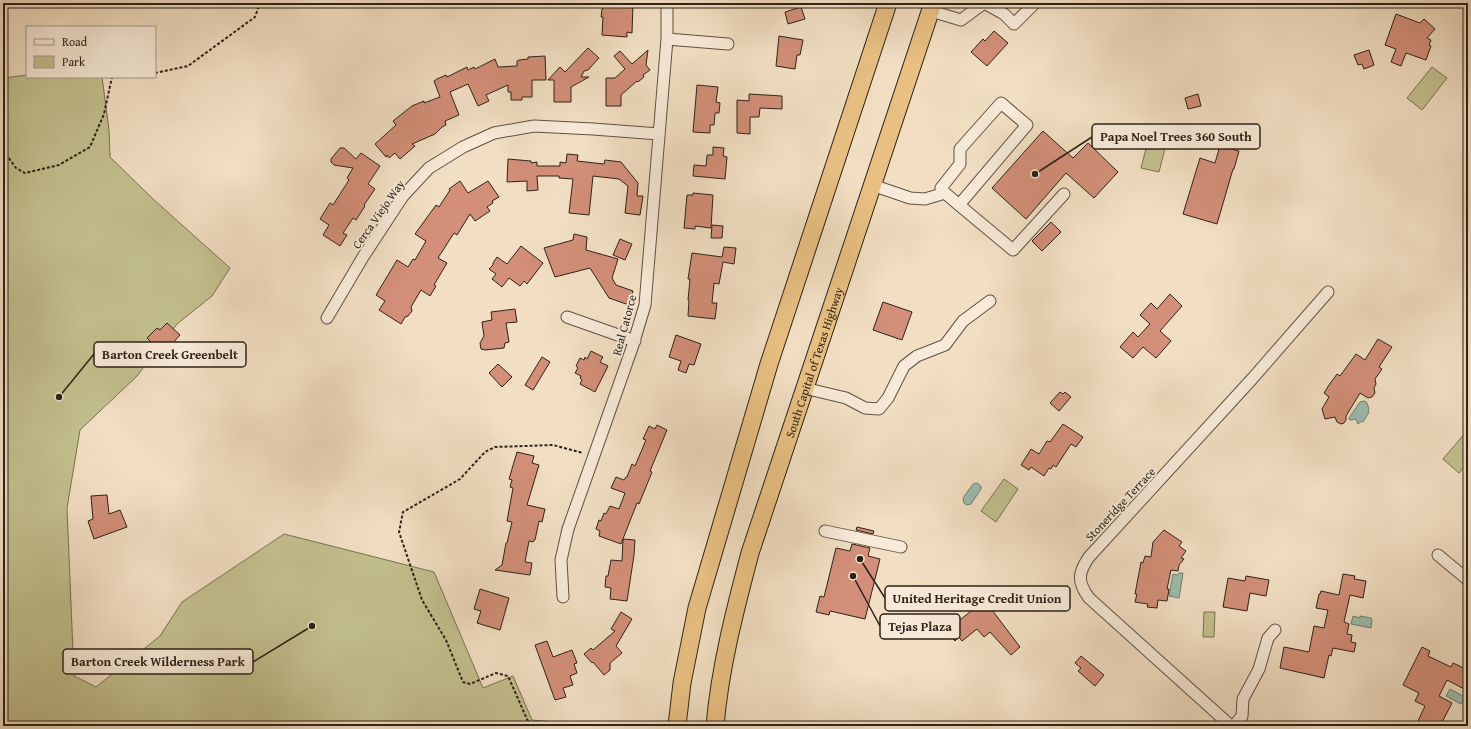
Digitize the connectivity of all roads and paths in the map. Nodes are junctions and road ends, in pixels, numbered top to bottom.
1 (260, 3) edge
2 (667, 3) edge
3 (888, 3) edge
4 (984, 3) edge
5 (1035, 3) edge
6 (932, 7) edge
7 (667, 39) junction
8 (728, 44) dead end
9 (156, 73) edge
10 (112, 78) edge
11 (659, 134) junction
12 (3, 150) edge
13 (7, 154) junction
14 (3, 178) edge
15 (872, 185) junction
16 (945, 193) junction
17 (1064, 194) dead end
18 (959, 205) junction
19 (1328, 292) dead end
20 (990, 301) dead end
21 (567, 317) dead end
22 (327, 318) dead end
23 (635, 341) junction
24 (804, 388) junction
25 (594, 456) junction
26 (825, 531) dead end
27 (901, 547) dead end
28 (1438, 554) dead end
29 (1468, 580) edge
30 (563, 596) dead end
31 (1274, 630) dead end
32 (530, 726) edge
33 (677, 726) edge
34 (715, 726) edge
35 (1232, 726) edge

1 - 9 path
2 - 7 street, Real Catorce
3 - 33 highway
4 - 5 street
4 - 6 street
6 - 15 highway, South Capital of Texas Highway
7 - 8 street
7 - 11 street, Real Catorce
10 - 13 path
11 - 22 street, Cerca Viejo Way
11 - 23 street, Real Catorce
12 - 13 path
13 - 14 path
15 - 16 street
15 - 24 highway, South Capital of Texas Highway
16 - 18 street
16 - 18 street
17 - 18 street
19 - 35 street, Stoneridge Terrace
20 - 24 street
21 - 23 street
23 - 25 street, Real Catorce
24 - 34 highway, South Capital of Texas Highway
25 - 30 street, Real Catorce
25 - 32 path
26 - 27 street
28 - 29 street
31 - 35 street

